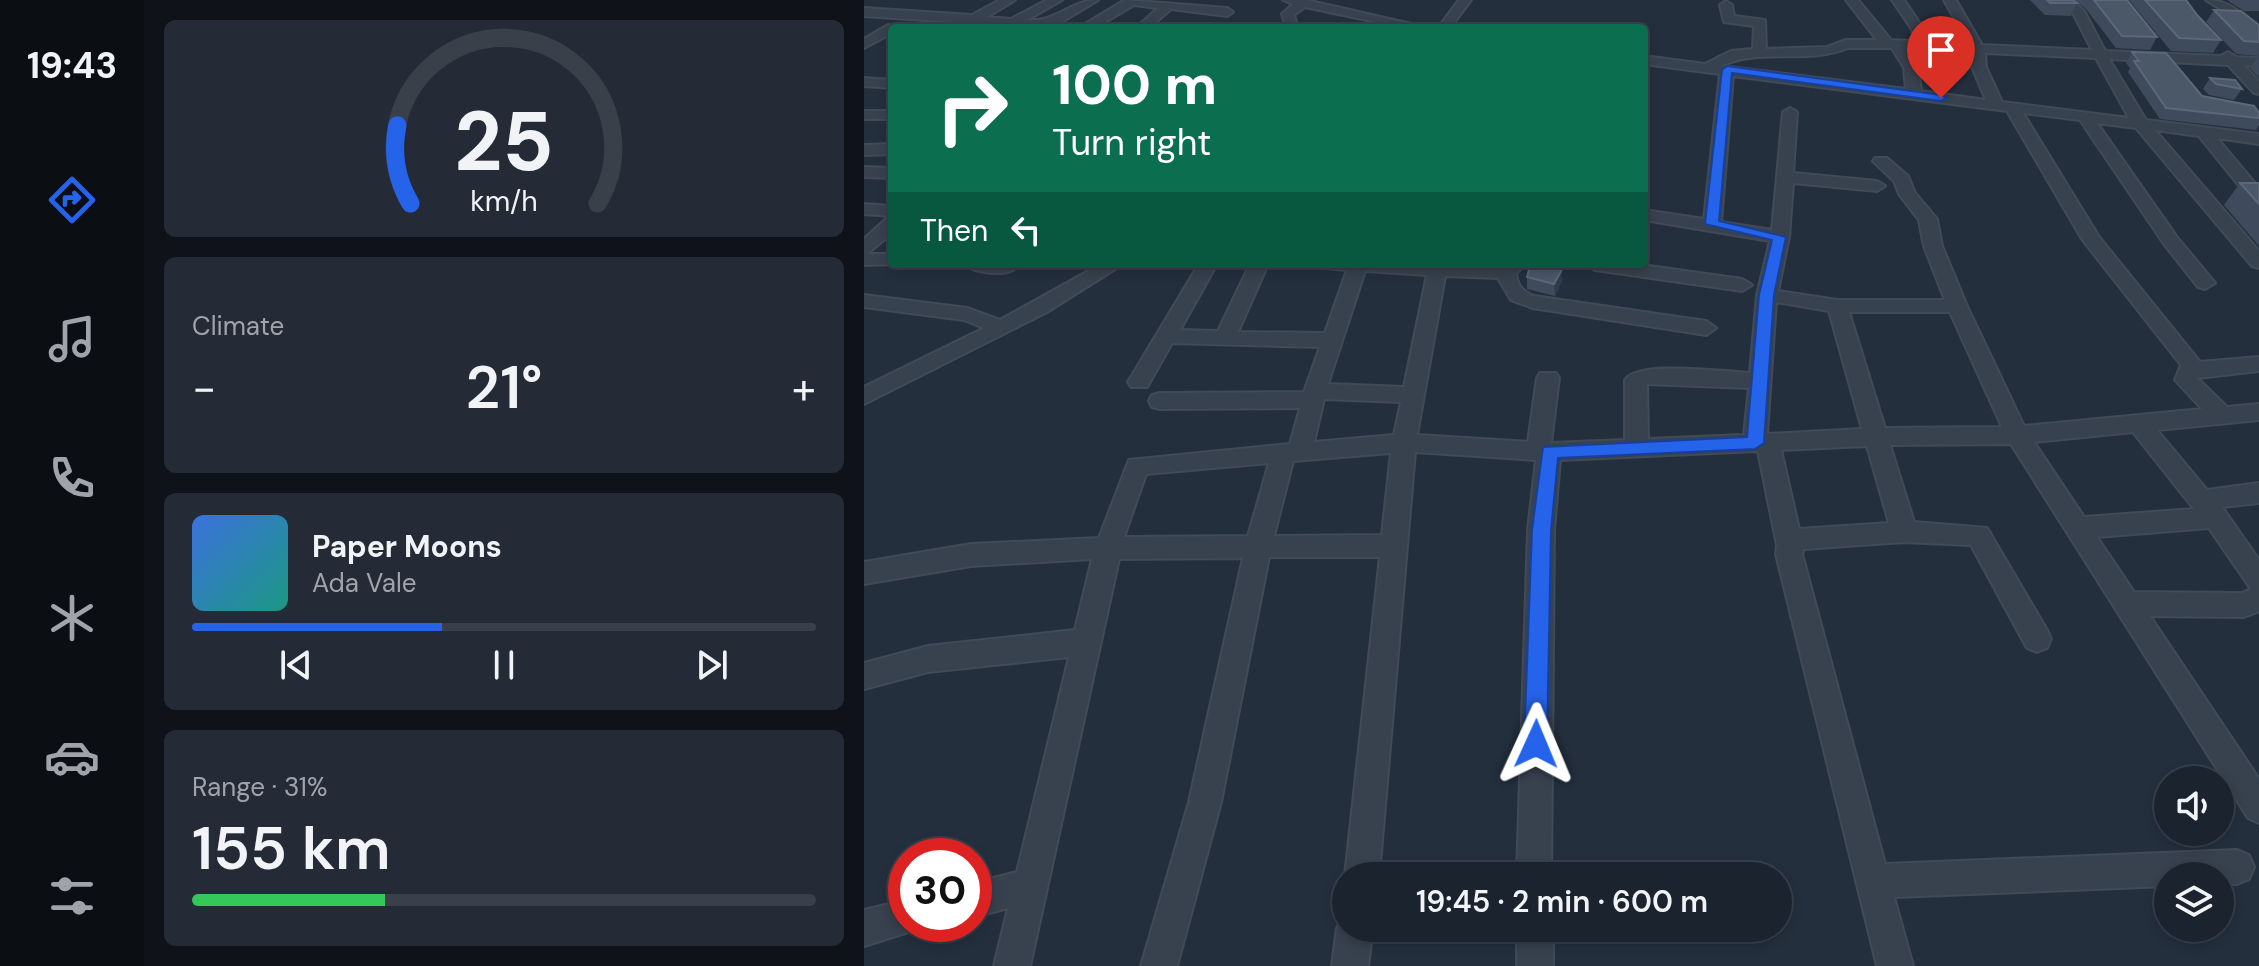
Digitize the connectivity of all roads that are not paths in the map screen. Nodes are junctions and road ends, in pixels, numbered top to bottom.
1 (891, 0) edge
2 (924, 0) edge
3 (1009, 0) edge
4 (1056, 0) edge
5 (1092, 0) edge
6 (1133, 0) edge
7 (1465, 0) edge
8 (1852, 0) edge
9 (1898, 0) edge
10 (1950, 0) edge
11 (2212, 0) edge
12 (1295, 1) edge
13 (2066, 1) edge
14 (960, 3) dead end
15 (1726, 5) dead end
16 (1167, 6) junction
17 (898, 13) junction
18 (917, 14) junction
19 (866, 15) edge
20 (946, 15) junction
21 (2235, 17) junction
22 (2259, 18) edge
23 (974, 19) junction
24 (1013, 23) junction
25 (899, 24) edge
26 (936, 24) edge
27 (990, 24) edge
28 (1003, 24) edge
29 (1024, 24) edge
30 (1050, 24) edge
31 (1093, 24) edge
32 (1147, 24) edge
33 (1219, 24) dead end
34 (1291, 24) edge
35 (1404, 24) edge
36 (1447, 24) edge
37 (888, 30) edge
38 (2259, 38) edge
39 (2215, 42) edge
40 (1892, 44) junction
41 (864, 45) edge
42 (1923, 45) junction
43 (888, 46) edge
44 (1978, 49) junction
45 (2161, 51) junction
46 (1759, 52) junction
47 (2098, 53) junction
48 (1648, 60) edge
49 (2231, 60) junction
50 (2259, 62) edge
51 (1708, 68) junction
52 (1727, 70) junction
53 (2182, 78) edge
54 (864, 82) edge
55 (888, 84) edge
56 (2259, 90) edge
57 (1914, 94) junction
58 (2004, 106) junction
59 (1790, 112) dead end
60 (2209, 113) edge
61 (864, 115) edge
62 (888, 115) edge
63 (2086, 118) junction
64 (2142, 125) junction
65 (2205, 133) junction
66 (2222, 135) junction
67 (2259, 139) edge
68 (888, 149) edge
69 (864, 150) edge
70 (1881, 161) dead end
71 (865, 173) edge
72 (888, 173) edge
73 (1786, 177) junction
74 (1877, 186) dead end
75 (2207, 198) junction
76 (2259, 200) edge
77 (864, 209) edge
78 (888, 211) edge
79 (1648, 216) edge
80 (1712, 224) junction
81 (888, 227) edge
82 (1780, 237) junction
83 (864, 249) edge
84 (864, 259) edge
85 (888, 260) edge
86 (2259, 262) edge
87 (1106, 268) edge
88 (1206, 268) edge
89 (1257, 268) edge
90 (1357, 268) edge
91 (1437, 268) edge
92 (1511, 268) edge
93 (1623, 268) edge
94 (2205, 283) dead end
95 (1742, 285) dead end
96 (1767, 295) junction
97 (864, 301) edge
98 (1837, 306) junction
99 (1957, 306) junction
100 (1000, 327) junction
101 (1706, 328) dead end
102 (1164, 336) junction
103 (1225, 338) junction
104 (1332, 340) junction
105 (2259, 364) edge
106 (2192, 370) junction
107 (1548, 378) dead end
108 (1760, 381) junction
109 (1139, 382) dead end
110 (1413, 395) junction
111 (864, 396) edge
112 (1314, 396) junction
113 (1160, 401) dead end
114 (2259, 412) edge
115 (2220, 414) junction
116 (2138, 423) junction
117 (2017, 435) junction
118 (1878, 437) junction
119 (1762, 442) junction
120 (1404, 443) junction
121 (1637, 449) junction
122 (1544, 452) junction
123 (1292, 453) junction
124 (2259, 493) edge
125 (2208, 508) junction
126 (2078, 528) junction
127 (1904, 532) junction
128 (1790, 545) junction
129 (1394, 546) junction
130 (1258, 547) junction
131 (1108, 548) junction
132 (864, 573) edge
133 (2259, 581) edge
134 (2259, 598) edge
135 (2128, 604) junction
136 (2037, 639) dead end
137 (1086, 642) junction
138 (864, 676) edge
139 (2259, 807) edge
140 (1363, 862) edge
141 (1534, 862) edge
142 (2237, 867) dead end
143 (1873, 881) junction
144 (1031, 885) junction
145 (992, 895) edge
146 (888, 922) edge
147 (864, 928) edge
148 (1353, 942) edge
149 (1535, 942) edge
150 (1012, 966) edge
151 (1159, 966) edge
152 (1350, 966) edge
153 (1535, 966) edge
154 (1895, 966) edge

1 - 19 street
2 - 17 street
3 - 23 street
4 - 24 street
5 - 30 street
6 - 16 street
6 - 31 street
7 - 36 street
8 - 40 street
9 - 42 street
10 - 44 street
11 - 21 street
12 - 34 street
12 - 35 street
13 - 47 street
14 - 20 street
15 - 46 street
16 - 32 street
16 - 33 street
17 - 18 street
17 - 19 street
18 - 20 street
18 - 25 street
20 - 23 street
20 - 26 street
21 - 22 street
21 - 38 street
23 - 27 street
24 - 28 street
24 - 29 street
37 - 41 street
39 - 49 street
40 - 42 street
40 - 46 street
40 - 57 street
41 - 43 street
42 - 44 street
44 - 47 street
44 - 58 street
45 - 47 street
45 - 49 street
45 - 53 street
46 - 51 street
47 - 64 street
48 - 51 street
49 - 50 street
49 - 56 street
51 - 52 street
52 - 57 street
52 - 80 street
54 - 55 street
57 - 58 street
58 - 63 street
58 - 106 street
59 - 73 street
60 - 66 street
61 - 62 street
63 - 64 street
63 - 94 street
64 - 65 street
64 - 75 street
65 - 66 street
65 - 76 street
66 - 67 street
68 - 69 street
70 - 99 street
71 - 72 street
73 - 74 street
73 - 82 street
75 - 76 street
75 - 86 street
77 - 78 street
79 - 80 street
80 - 82 street
81 - 83 street
82 - 96 street
84 - 85 street
87 - 100 street
88 - 102 street
89 - 103 street
90 - 104 street
91 - 110 street
92 - 101 street
93 - 95 street
96 - 98 street
96 - 108 street
97 - 100 street
98 - 99 street
98 - 118 street
99 - 117 street
100 - 111 street
102 - 103 street
102 - 109 street
103 - 104 street
104 - 112 street
105 - 106 street
106 - 115 street
107 - 122 street
108 - 119 street
108 - 121 street
110 - 112 street
110 - 120 street
112 - 113 street
112 - 123 street
114 - 115 street
115 - 116 street
116 - 117 street
116 - 125 street
117 - 118 street
117 - 126 street
118 - 119 street
118 - 127 street
119 - 121 street
119 - 128 street
120 - 122 street
120 - 123 street
120 - 129 street
121 - 122 street
122 - 141 street
123 - 130 street
123 - 131 street
124 - 125 street
125 - 126 street
125 - 133 street
126 - 135 street
127 - 128 street
127 - 136 street
128 - 143 street
129 - 130 street
129 - 140 street
130 - 131 street
130 - 151 street
131 - 132 street
131 - 137 street
134 - 135 street
135 - 139 street
137 - 138 street
137 - 144 street
142 - 143 street
143 - 154 street
144 - 145 street
144 - 150 street
146 - 147 street
148 - 152 street
149 - 153 street

